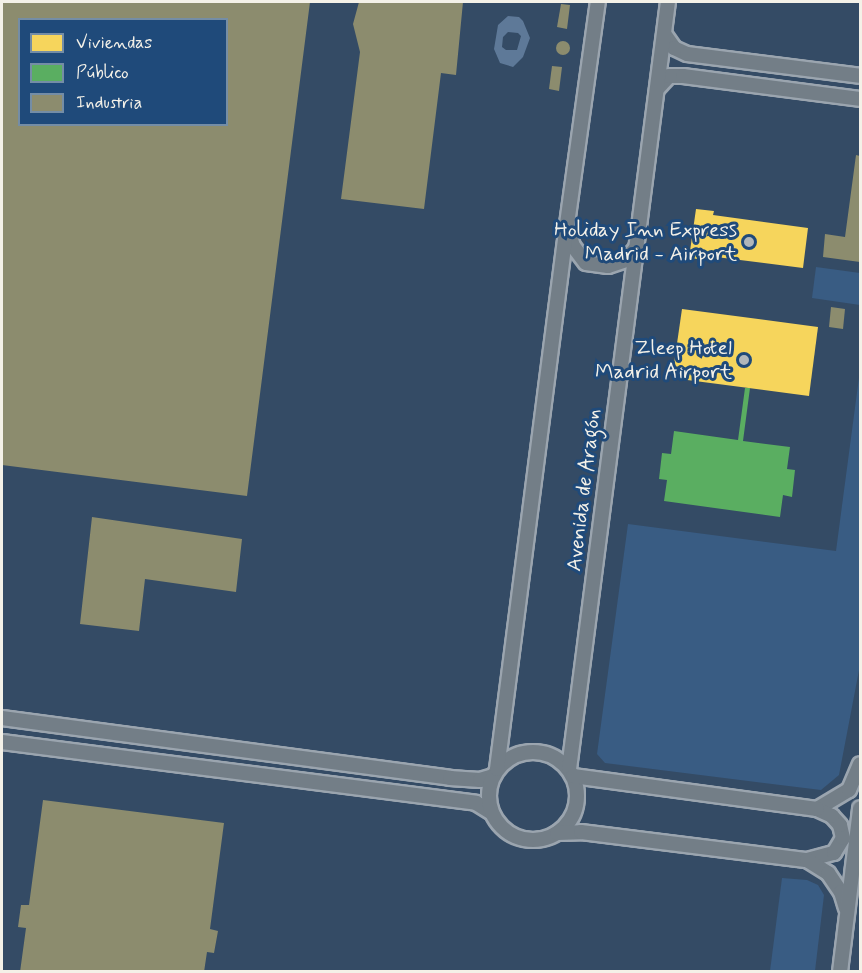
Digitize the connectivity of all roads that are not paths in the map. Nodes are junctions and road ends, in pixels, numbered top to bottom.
1 (598, 2) edge
2 (668, 2) edge
3 (666, 36) junction
4 (861, 76) edge
5 (658, 88) junction
6 (861, 99) edge
7 (567, 224) junction
8 (637, 246) junction
9 (2, 718) edge
10 (2, 742) edge
11 (861, 764) edge
12 (495, 772) junction
13 (571, 773) junction
14 (861, 808) edge
15 (817, 809) junction
16 (492, 813) junction
17 (557, 833) junction
18 (807, 860) junction
19 (847, 912) junction
20 (840, 972) edge

1 - 7 street
2 - 3 street, Avenida de Aragón
3 - 4 street
3 - 5 street, Avenida de Aragón
5 - 6 street
5 - 8 street, Avenida de Aragón
7 - 8 street
7 - 12 street
8 - 13 street, Avenida de Aragón
9 - 12 street
10 - 16 street
11 - 15 street
12 - 13 street
12 - 16 street
13 - 15 street
13 - 17 street
14 - 19 street
15 - 18 street
16 - 17 street
17 - 18 street
18 - 19 street
19 - 20 street

